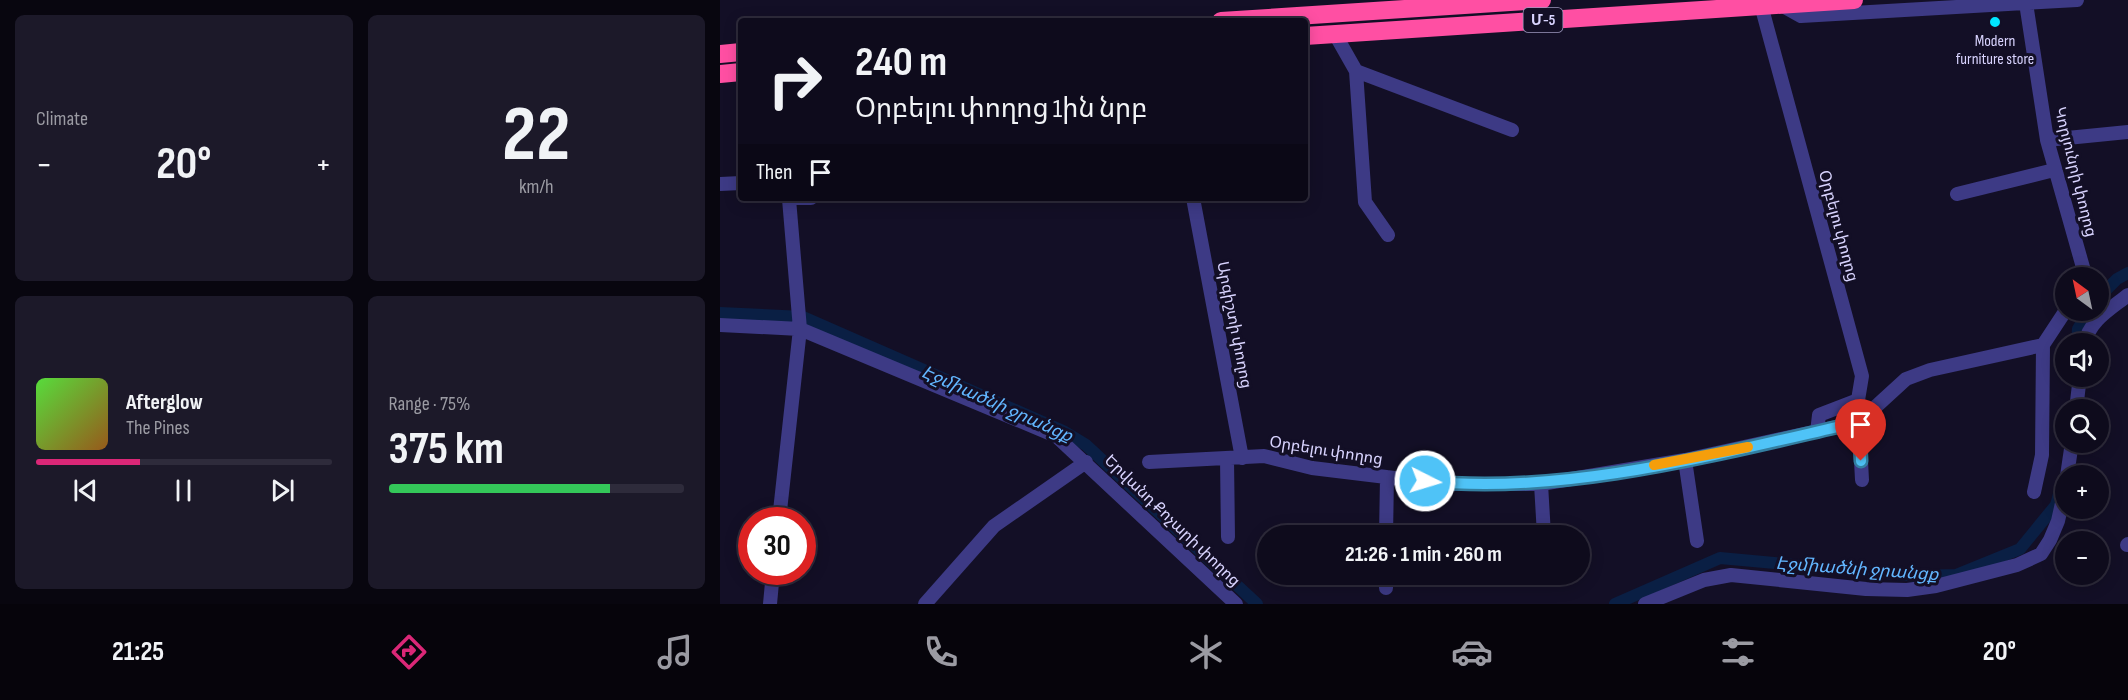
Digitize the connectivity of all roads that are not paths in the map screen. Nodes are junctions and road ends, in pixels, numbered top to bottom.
1 (1542, 0) edge
2 (1854, 0) edge
3 (2077, 0) edge
4 (2026, 3) junction
5 (1761, 5) junction
6 (1781, 5) junction
7 (1267, 18) edge
8 (1335, 34) junction
9 (1308, 36) edge
10 (738, 52) edge
11 (720, 54) edge
12 (1356, 71) junction
13 (738, 72) edge
14 (720, 74) edge
15 (1512, 130) dead end
16 (2128, 132) edge
17 (2047, 140) junction
18 (2054, 170) junction
19 (738, 183) edge
20 (720, 184) edge
21 (1957, 194) dead end
22 (789, 201) edge
23 (1194, 201) edge
24 (1388, 235) dead end
25 (2083, 267) edge
26 (2128, 295) edge
27 (2059, 321) edge
28 (720, 325) edge
29 (800, 329) junction
30 (2089, 333) edge
31 (2043, 345) junction
32 (1859, 422) junction
33 (1817, 432) junction
34 (1242, 458) junction
35 (1227, 459) junction
36 (1685, 460) junction
37 (1086, 462) junction
38 (1149, 462) dead end
39 (1387, 477) junction
40 (1862, 480) dead end
41 (1541, 484) junction
42 (2034, 492) dead end
43 (780, 507) edge
44 (2058, 519) edge
45 (1386, 525) edge
46 (1543, 525) edge
47 (1228, 537) dead end
48 (1697, 541) dead end
49 (772, 585) edge
50 (770, 604) edge
51 (925, 604) edge
52 (1236, 604) edge
53 (1645, 604) edge

1 - 7 highway, Մ-5
2 - 6 highway, Մ-5
3 - 4 street
4 - 6 street
4 - 17 street, Կորյունրի փողոց
5 - 6 highway, Մ-5
5 - 8 highway, Մ-5
5 - 33 street, Օրբելու փողոց
8 - 9 highway, Մ-5
8 - 12 street
10 - 11 highway
12 - 15 street
12 - 24 street
13 - 14 highway
16 - 17 street
17 - 18 street, Կորյունրի փողոց
18 - 21 street
18 - 25 street, Կորյունրի փողոց
19 - 20 street
22 - 29 street
23 - 34 street, Արգիշտի փողոց
26 - 30 street
27 - 31 street
28 - 29 street, Երվանդ Քոչարի փողոց
29 - 37 street, Երվանդ Քոչարի փողոց
29 - 43 street
31 - 32 street
31 - 42 street
32 - 33 street, Օրբելու փողոց
32 - 40 street
33 - 36 street, Օրբելու փողոց
34 - 35 street, Օրբելու փողոց
34 - 39 street, Օրբելու փողոց
35 - 38 street, Օրբելու փողոց
35 - 47 street
36 - 41 street, Օրբելու փողոց
36 - 48 street
37 - 51 street, Երվանդ Քոչարի փողոց
37 - 52 street, Երվանդ Քոչարի փողոց
39 - 41 street, Օրբելու փողոց
39 - 45 street
41 - 46 street
44 - 53 street
49 - 50 street

